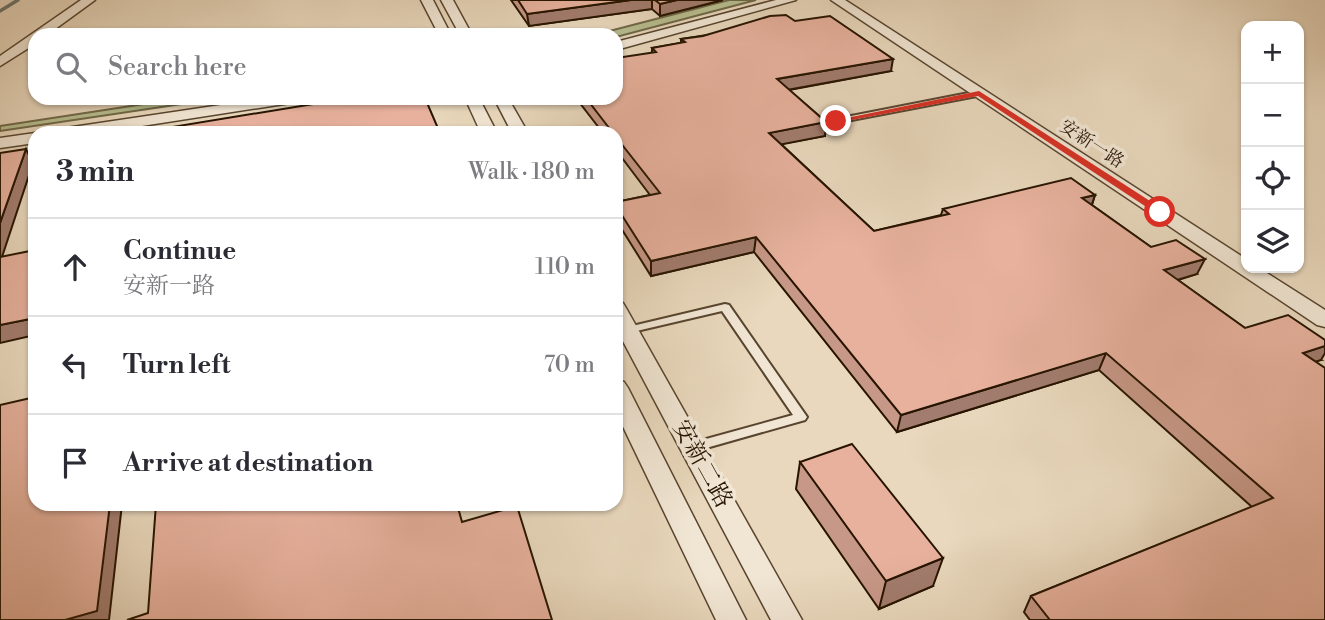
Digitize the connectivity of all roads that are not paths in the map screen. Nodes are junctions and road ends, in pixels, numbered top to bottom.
1 (89, 0) edge
2 (427, 0) edge
3 (447, 0) edge
4 (790, 0) edge
5 (838, 0) edge
6 (49, 28) edge
7 (441, 28) edge
8 (462, 28) edge
9 (28, 42) edge
10 (623, 44) edge
11 (0, 62) edge
12 (979, 93) junction
13 (251, 105) edge
14 (475, 105) edge
15 (505, 105) edge
16 (836, 121) dead end
17 (112, 126) edge
18 (486, 126) edge
19 (516, 126) edge
20 (28, 139) edge
21 (0, 143) edge
22 (623, 319) edge
23 (1325, 320) edge
24 (623, 321) edge
25 (623, 402) edge
26 (692, 447) junction
27 (732, 620) edge
28 (787, 620) edge

1 - 6 street
2 - 7 street
3 - 8 street
4 - 10 street
5 - 12 street, 安新一路
9 - 11 street
12 - 16 lane
12 - 23 street, 安新一路
13 - 17 street
14 - 18 street
15 - 19 street
20 - 21 street
22 - 26 lane
24 - 26 street, 安新二路
25 - 27 street, 安新二路
26 - 28 street, 安新二路

